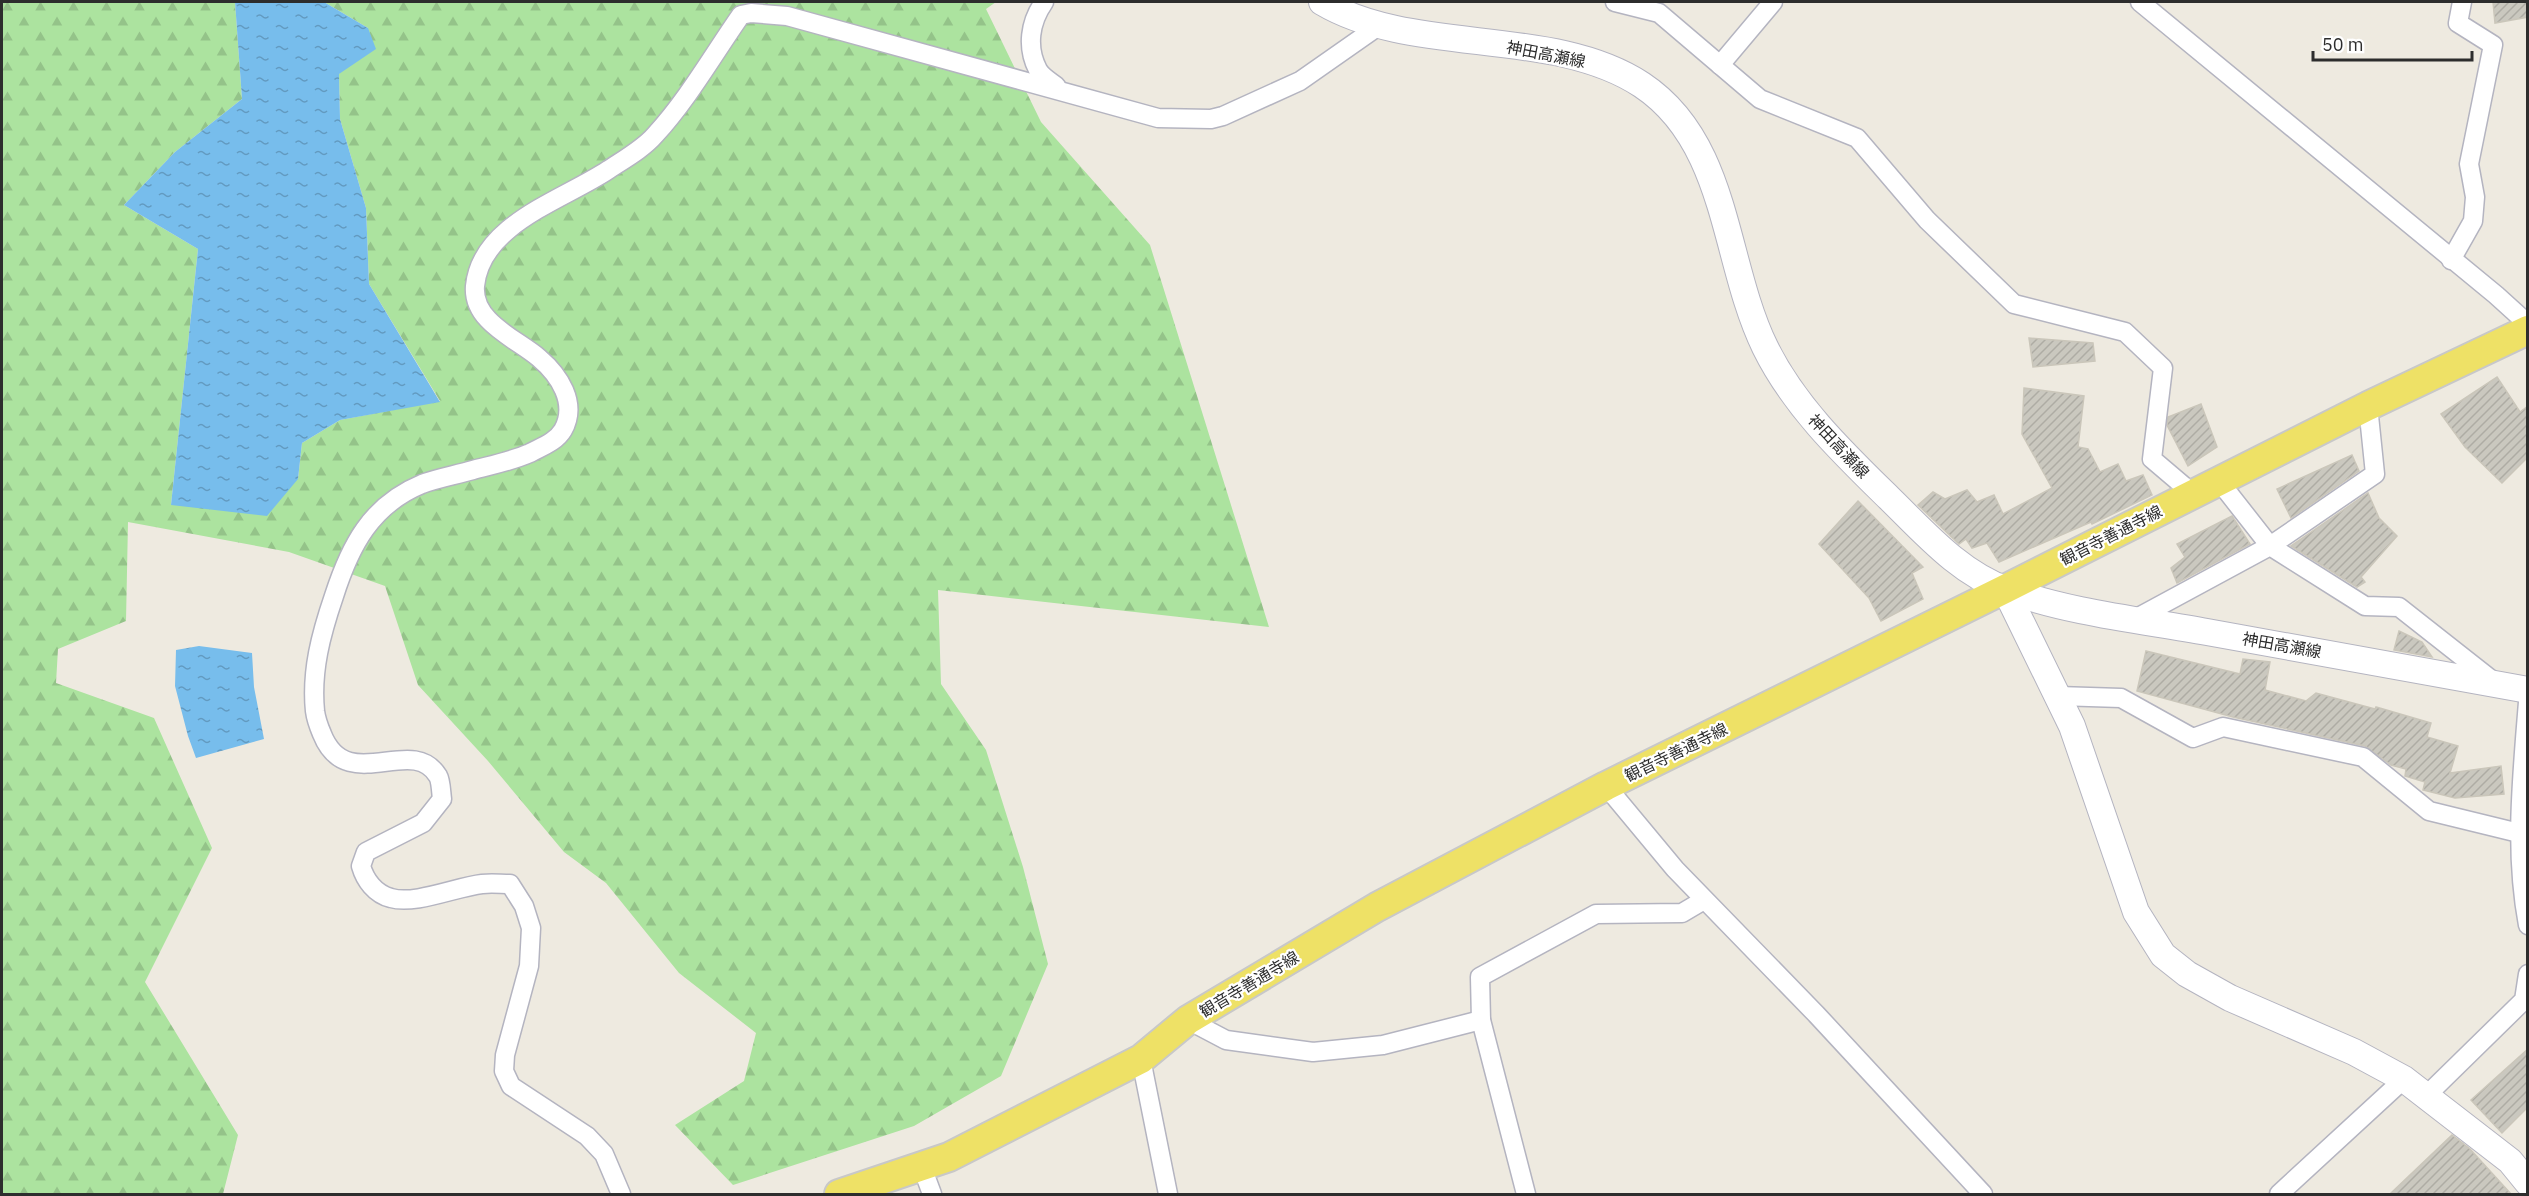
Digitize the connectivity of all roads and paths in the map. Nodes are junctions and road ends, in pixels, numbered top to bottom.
1 (1044, 2) edge
2 (1322, 2) edge
3 (1615, 2) edge
4 (1773, 2) edge
5 (2140, 2) edge
6 (2462, 2) edge
7 (1380, 25) junction
8 (1720, 65) junction
9 (1060, 89) junction
10 (2451, 260) junction
11 (2528, 324) edge
12 (2528, 330) edge
13 (2368, 406) junction
14 (2219, 481) junction
15 (2192, 493) junction
16 (2270, 546) junction
17 (2006, 589) junction
18 (2135, 619) junction
19 (2496, 684) junction
20 (2528, 690) edge
21 (2058, 696) junction
22 (2528, 702) edge
23 (1606, 786) junction
24 (2519, 833) junction
25 (1704, 900) junction
26 (2528, 925) edge
27 (2528, 974) edge
28 (1188, 1020) junction
29 (1481, 1020) junction
30 (1141, 1059) junction
31 (2404, 1079) junction
32 (2426, 1096) junction
33 (2528, 1183) edge
34 (925, 1186) edge
35 (621, 1194) edge
36 (839, 1194) edge
37 (1168, 1194) edge
38 (1526, 1194) edge
39 (1983, 1194) edge
40 (2279, 1194) edge

1 - 9 street
2 - 7 main road, 神田高瀬線
3 - 8 street
4 - 8 street
5 - 10 street
6 - 10 street
7 - 9 street
7 - 17 main road, 神田高瀬線
8 - 15 street
9 - 35 street
10 - 11 street
12 - 13 main road, 観音寺善通寺線
13 - 14 main road, 観音寺善通寺線
13 - 16 street
14 - 15 main road, 観音寺善通寺線
14 - 16 street
15 - 17 main road, 観音寺善通寺線
16 - 18 street
16 - 19 street
17 - 18 main road, 神田高瀬線
17 - 21 main road
17 - 23 main road, 観音寺善通寺線
18 - 19 main road, 神田高瀬線
19 - 20 main road, 神田高瀬線
21 - 24 street
21 - 31 main road
22 - 24 street
23 - 25 street
23 - 28 main road, 観音寺善通寺線
24 - 26 street
25 - 29 street
25 - 39 street
27 - 32 street
28 - 29 street
28 - 30 main road, 観音寺善通寺線
29 - 38 street
30 - 34 main road, 観音寺善通寺線
30 - 37 street
31 - 32 main road
31 - 40 street
32 - 33 main road
34 - 36 main road, 観音寺善通寺線

